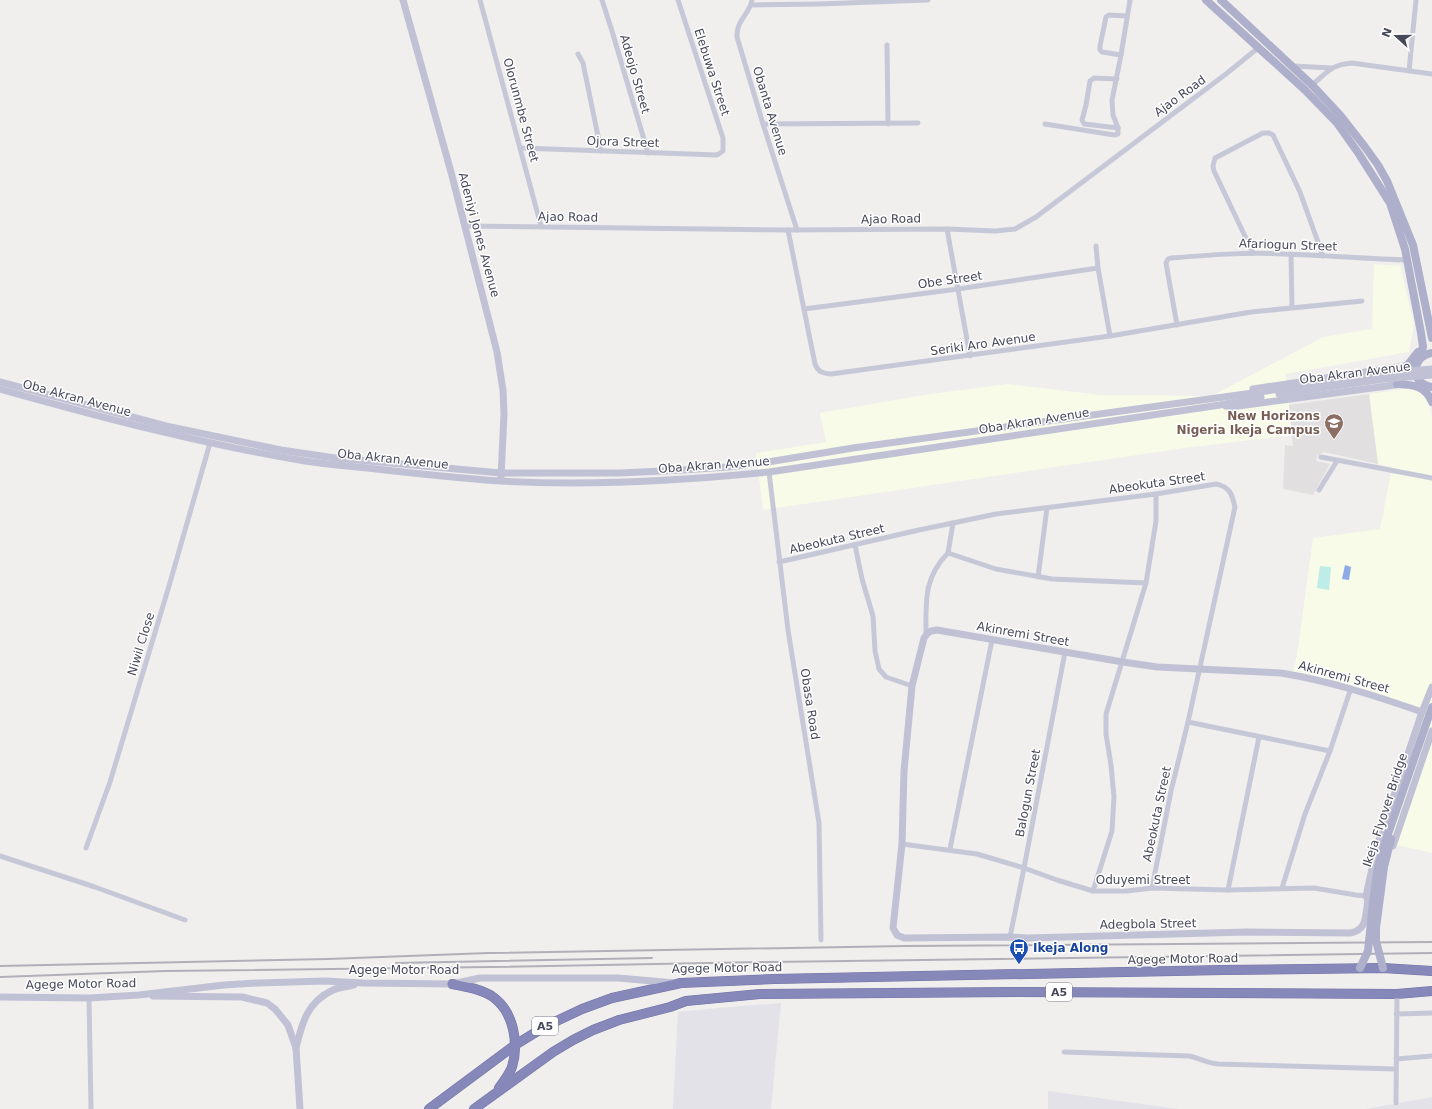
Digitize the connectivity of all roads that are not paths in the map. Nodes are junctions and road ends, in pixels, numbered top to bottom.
1 (403, 0) edge
2 (480, 0) edge
3 (602, 0) edge
4 (678, 0) edge
5 (904, 0) edge
6 (928, 0) edge
7 (1130, 0) edge
8 (1206, 0) edge
9 (1221, 0) edge
10 (1416, 0) edge
11 (751, 2) edge
12 (1127, 16) junction
13 (887, 45) dead end
14 (1258, 48) junction
15 (578, 54) dead end
16 (1121, 55) junction
17 (1291, 66) junction
18 (1332, 68) junction
19 (1409, 71) junction
20 (1432, 74) edge
21 (1117, 79) junction
22 (1312, 85) junction
23 (918, 123) dead end
24 (763, 124) junction
25 (888, 124) junction
26 (1045, 124) dead end
27 (1118, 128) junction
28 (521, 148) junction
29 (600, 151) junction
30 (723, 151) joint
31 (648, 153) junction
32 (1392, 202) junction
33 (464, 226) junction
34 (541, 226) junction
35 (947, 229) junction
36 (788, 230) junction
37 (797, 230) junction
38 (1096, 246) dead end
39 (1253, 253) junction
40 (1291, 254) junction
41 (1324, 256) junction
42 (1408, 260) junction
43 (1098, 268) junction
44 (958, 289) junction
45 (1362, 300) dead end
46 (1292, 307) junction
47 (804, 309) junction
48 (1177, 326) junction
49 (1110, 336) junction
50 (1432, 336) edge
51 (1422, 340) junction
52 (1432, 353) edge
53 (970, 356) junction
54 (1418, 362) junction
55 (1406, 366) junction
56 (1432, 369) edge
57 (1351, 374) junction
58 (1432, 375) edge
59 (0, 382) edge
60 (1422, 383) junction
61 (1397, 384) junction
62 (1432, 387) edge
63 (0, 389) edge
64 (1354, 390) junction
65 (1432, 392) edge
66 (1260, 394) junction
67 (1211, 399) junction
68 (1432, 402) edge
69 (1220, 404) junction
70 (210, 443) junction
71 (1321, 457) dead end
72 (1337, 461) junction
73 (769, 472) junction
74 (501, 477) junction
75 (1432, 478) edge
76 (1319, 490) dead end
77 (1156, 494) junction
78 (1047, 508) junction
79 (953, 522) junction
80 (856, 544) junction
81 (948, 553) junction
82 (779, 562) junction
83 (1038, 577) junction
84 (1146, 583) junction
85 (926, 636) junction
86 (992, 640) junction
87 (1065, 652) junction
88 (1123, 662) junction
89 (1200, 670) junction
90 (912, 686) junction
91 (1432, 687) edge
92 (1351, 688) junction
93 (1432, 707) edge
94 (1422, 712) junction
95 (1188, 722) junction
96 (1432, 723) edge
97 (1432, 731) edge
98 (1259, 737) junction
99 (1330, 751) junction
100 (902, 844) junction
101 (86, 848) dead end
102 (950, 850) junction
103 (0, 856) edge
104 (1024, 868) junction
105 (1152, 888) junction
106 (1282, 888) junction
107 (1228, 890) junction
108 (1093, 891) junction
109 (1367, 898) junction
110 (185, 920) dead end
111 (1010, 937) junction
112 (821, 940) dead end
113 (1360, 968) junction
114 (1383, 968) junction
115 (1432, 971) edge
116 (363, 983) junction
117 (681, 983) junction
118 (452, 984) junction
119 (1432, 991) edge
120 (1397, 994) junction
121 (139, 995) junction
122 (0, 997) edge
123 (89, 998) junction
124 (1432, 1013) edge
125 (1396, 1014) junction
126 (515, 1045) junction
127 (296, 1048) junction
128 (1064, 1052) dead end
129 (1432, 1056) edge
130 (1396, 1059) junction
131 (1396, 1069) junction
132 (496, 1093) junction
133 (1396, 1103) dead end
134 (90, 1109) edge
135 (300, 1109) edge
136 (429, 1109) edge
137 (474, 1109) edge

1 - 33 main road, Adeniyi Jones Avenue
2 - 28 street, Olorunmbe Street
3 - 31 street, Adeojo Street
4 - 30 street, Elebuwa Street
5 - 6 street
5 - 11 street
7 - 12 street
8 - 14 main road
9 - 17 main road
10 - 19 street
11 - 24 street, Obanta Avenue
12 - 16 street
12 - 16 street
13 - 25 street
14 - 32 main road
14 - 35 street, Ajao Road
15 - 29 street
16 - 21 street
17 - 18 street
17 - 22 main road
18 - 19 street
18 - 22 street
19 - 20 street
21 - 27 street
21 - 27 street
22 - 32 main road
23 - 25 street
24 - 25 street
24 - 37 street, Obanta Avenue
26 - 27 street
28 - 29 street, Ojora Street
28 - 34 street, Olorunmbe Street
29 - 31 street, Ojora Street
30 - 31 street, Ojora Street
32 - 42 main road
32 - 50 main road
33 - 34 street, Ajao Road
33 - 74 main road, Adeniyi Jones Avenue
34 - 36 street, Ajao Road
35 - 37 street, Ajao Road
35 - 44 street
36 - 37 street, Ajao Road
36 - 47 street, Seriki Aro Avenue
38 - 43 street
39 - 40 street, Afariogun Street
39 - 41 street
39 - 48 street, Afariogun Street
40 - 41 street, Afariogun Street
40 - 46 street
41 - 42 street, Afariogun Street
42 - 51 main road
43 - 44 street, Obe Street
43 - 49 street
44 - 47 street, Obe Street
44 - 53 street
45 - 46 street, Seriki Aro Avenue
46 - 48 street, Seriki Aro Avenue
47 - 53 street, Seriki Aro Avenue
48 - 49 street, Seriki Aro Avenue
49 - 53 street, Seriki Aro Avenue
51 - 54 main road
51 - 55 main road
52 - 54 main road
54 - 55 main road
54 - 60 main road
55 - 57 main road
56 - 66 main road, Oba Akran Avenue, bridge
57 - 64 main road
57 - 67 main road
58 - 66 main road, Oba Akran Avenue, bridge
59 - 74 main road, Oba Akran Avenue
60 - 61 main road
60 - 62 main road
60 - 65 main road
61 - 64 main road
61 - 68 main road
63 - 70 main road, Oba Akran Avenue
64 - 69 main road
66 - 67 main road, Oba Akran Avenue
66 - 69 main road, Oba Akran Avenue
67 - 74 main road, Oba Akran Avenue
69 - 73 main road, Oba Akran Avenue
70 - 74 main road, Oba Akran Avenue
70 - 101 street, Niwil Close
71 - 72 street
72 - 75 street
72 - 76 street
73 - 74 main road, Oba Akran Avenue
73 - 82 street, Obasa Road
77 - 78 street, Abeokuta Street
77 - 84 street
77 - 89 street, Abeokuta Street
78 - 79 street, Abeokuta Street
78 - 83 street
79 - 80 street, Abeokuta Street
79 - 81 street
80 - 82 street, Abeokuta Street
80 - 90 street
81 - 83 street
81 - 85 street
82 - 112 street, Obasa Road
83 - 84 street
84 - 88 street
85 - 86 main road, Akinremi Street
85 - 90 main road
86 - 87 main road, Akinremi Street
86 - 102 street
87 - 88 main road, Akinremi Street
87 - 104 street, Balogun Street
88 - 89 main road, Akinremi Street
88 - 108 street
89 - 92 main road, Akinremi Street
89 - 95 street, Abeokuta Street
90 - 100 main road
91 - 94 main road
92 - 94 main road, Akinremi Street
92 - 99 street
93 - 113 main road, Ikeja Flyover Bridge, bridge
94 - 109 main road
95 - 98 street
95 - 105 street, Abeokuta Street
96 - 114 main road, Ikeja Flyover Bridge, bridge
97 - 109 main road
98 - 99 street
98 - 107 street
99 - 106 street
100 - 102 street, Oduyemi Street
100 - 111 main road, Adegbola Street
102 - 104 street, Oduyemi Street
103 - 110 street
104 - 108 street, Oduyemi Street
104 - 111 street, Balogun Street
105 - 107 street, Oduyemi Street
105 - 108 street, Oduyemi Street
106 - 107 street, Oduyemi Street
106 - 109 street, Oduyemi Street
109 - 111 main road, Adegbola Street
113 - 114 highway, Agege Motor Road / A5
113 - 117 highway, Agege Motor Road / A5
114 - 115 highway, Agege Motor Road / A5
116 - 118 main road, Agege Motor Road
116 - 121 main road, Agege Motor Road
116 - 127 main road
117 - 118 main road, Agege Motor Road
117 - 126 highway, A5
118 - 126 highway
119 - 120 highway, A5
120 - 125 street
120 - 132 highway, A5
121 - 123 main road, Agege Motor Road
121 - 127 main road
122 - 123 main road, Agege Motor Road
123 - 134 street
124 - 125 street
125 - 130 street
126 - 132 highway
126 - 136 highway, A5
127 - 135 main road
128 - 131 street
129 - 130 street
130 - 131 street
131 - 133 street
132 - 137 highway, A5

